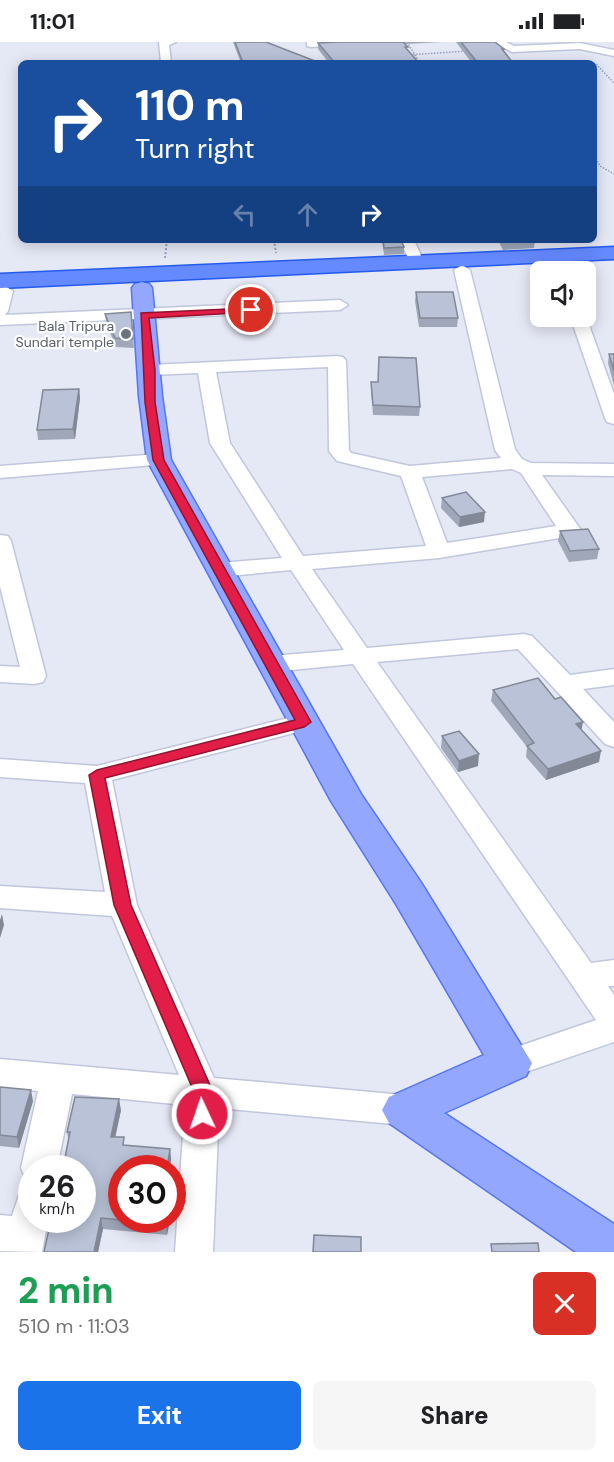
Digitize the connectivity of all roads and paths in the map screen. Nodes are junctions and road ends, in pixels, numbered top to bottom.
1 (171, 42) edge
2 (350, 42) edge
3 (407, 42) edge
4 (498, 42) edge
5 (312, 46) edge
6 (512, 49) junction
7 (614, 53) edge
8 (415, 54) junction
9 (403, 55) edge
10 (166, 60) edge
11 (418, 60) edge
12 (597, 161) edge
13 (600, 166) joint
14 (614, 174) edge
15 (408, 243) edge
16 (614, 253) edge
17 (416, 262) junction
18 (614, 264) edge
19 (596, 266) edge
20 (530, 269) edge
21 (462, 270) junction
22 (142, 293) junction
23 (1, 294) edge
24 (340, 305) dead end
25 (0, 320) edge
26 (581, 327) edge
27 (206, 366) junction
28 (150, 370) junction
29 (614, 418) edge
30 (159, 460) junction
31 (521, 466) junction
32 (614, 470) edge
33 (0, 472) edge
34 (410, 472) junction
35 (0, 541) edge
36 (439, 551) junction
37 (298, 563) junction
38 (219, 570) junction
39 (360, 656) junction
40 (271, 663) junction
41 (0, 674) edge
42 (614, 677) edge
43 (565, 684) junction
44 (304, 722) junction
45 (614, 738) edge
46 (0, 768) edge
47 (97, 775) junction
48 (0, 897) edge
49 (122, 905) junction
50 (614, 973) edge
51 (582, 977) junction
52 (614, 1022) edge
53 (614, 1028) edge
54 (510, 1063) junction
55 (0, 1073) edge
56 (58, 1078) junction
57 (203, 1092) junction
58 (404, 1110) junction
59 (42, 1155) edge
60 (614, 1251) edge
61 (194, 1252) edge

1 - 10 street
2 - 5 street
3 - 8 path
4 - 6 street
6 - 7 street
6 - 8 path
8 - 9 path
8 - 11 path
12 - 13 path
13 - 14 path
15 - 17 street
16 - 17 highway
17 - 22 highway
18 - 19 highway
20 - 21 highway
21 - 22 highway
21 - 31 street
22 - 23 highway
22 - 24 street
22 - 25 street
22 - 28 main road
26 - 29 street
27 - 28 street
27 - 34 street
27 - 37 street
28 - 30 main road
30 - 33 street
30 - 38 main road
31 - 32 street
31 - 34 street
31 - 36 street
34 - 36 street
35 - 41 street
36 - 37 street
37 - 38 street
37 - 39 street
38 - 40 main road
39 - 40 street
39 - 43 street
39 - 51 street
40 - 44 main road
42 - 43 street
43 - 45 street
44 - 47 street
44 - 54 main road
46 - 47 street
47 - 49 street
48 - 49 street
49 - 57 street
50 - 51 street
51 - 52 street
53 - 54 street
54 - 58 main road
55 - 56 street
56 - 57 street
56 - 59 street
57 - 58 street
57 - 61 street
58 - 60 main road

